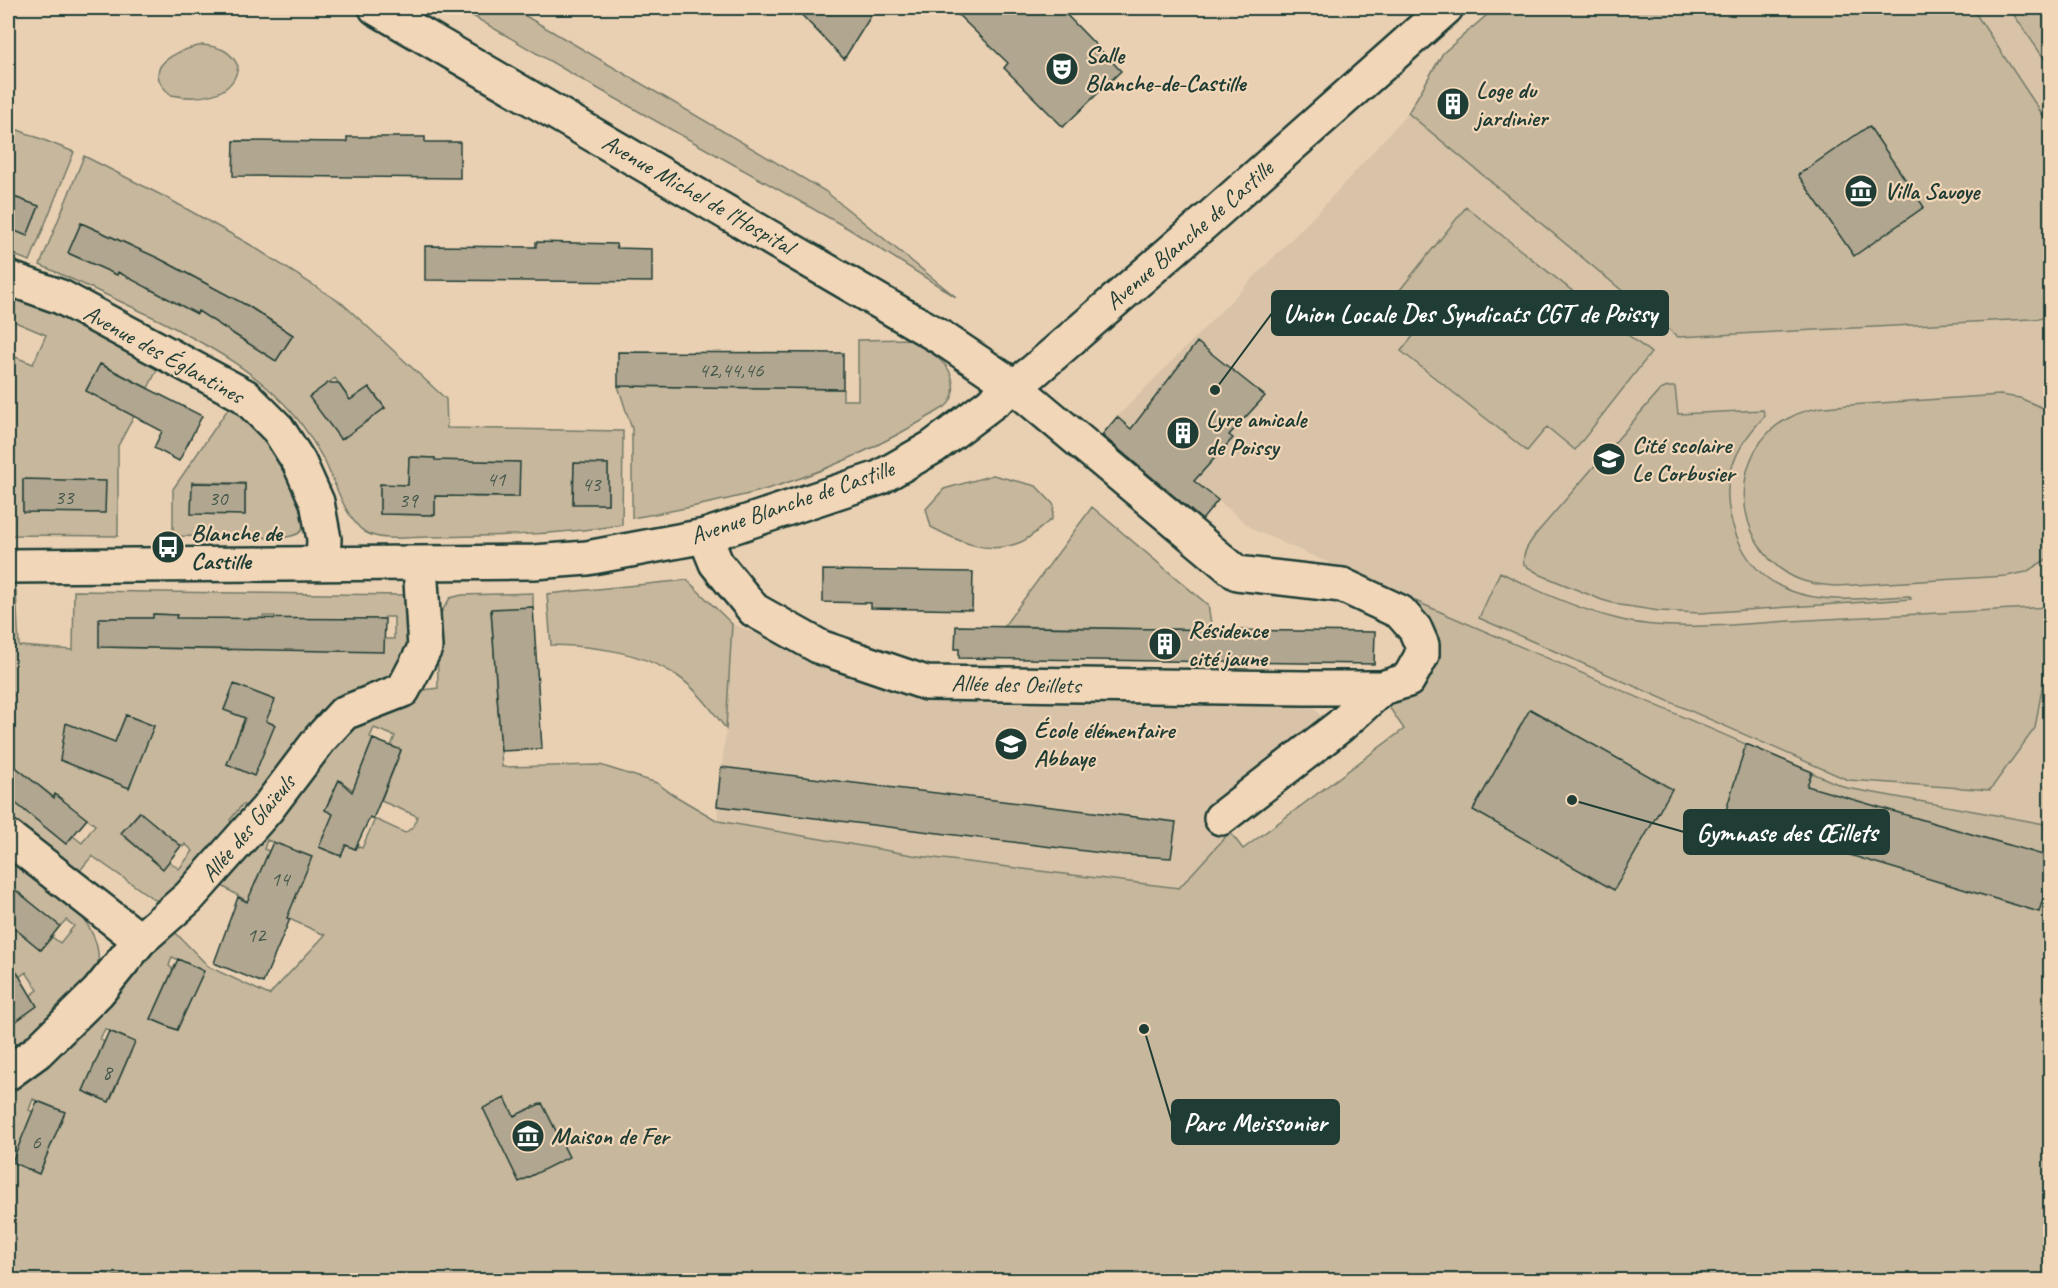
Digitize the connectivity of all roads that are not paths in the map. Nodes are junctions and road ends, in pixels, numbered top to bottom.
1 (376, 8) edge
2 (1446, 8) edge
3 (8, 278) edge
4 (1015, 387) junction
5 (705, 536) junction
6 (323, 563) junction
7 (420, 564) junction
8 (8, 566) edge
9 (1382, 687) junction
10 (1221, 818) dead end
11 (8, 837) edge
12 (140, 940) junction
13 (8, 1073) edge

1 - 4 street, Avenue Michel de l'Hospital
2 - 4 street, Avenue Blanche de Castille
3 - 6 street, Avenue des Églantines
4 - 5 street, Avenue Blanche de Castille
4 - 9 street, Allée des Oeillets
5 - 7 street, Avenue Blanche de Castille
5 - 9 street, Allée des Oeillets
6 - 7 street, Avenue Blanche de Castille
6 - 8 street, Avenue Blanche de Castille
7 - 12 street, Allée des Glaïeuls
9 - 10 street, Allée des Oeillets
11 - 12 street
12 - 13 street, Allée des Glaïeuls

